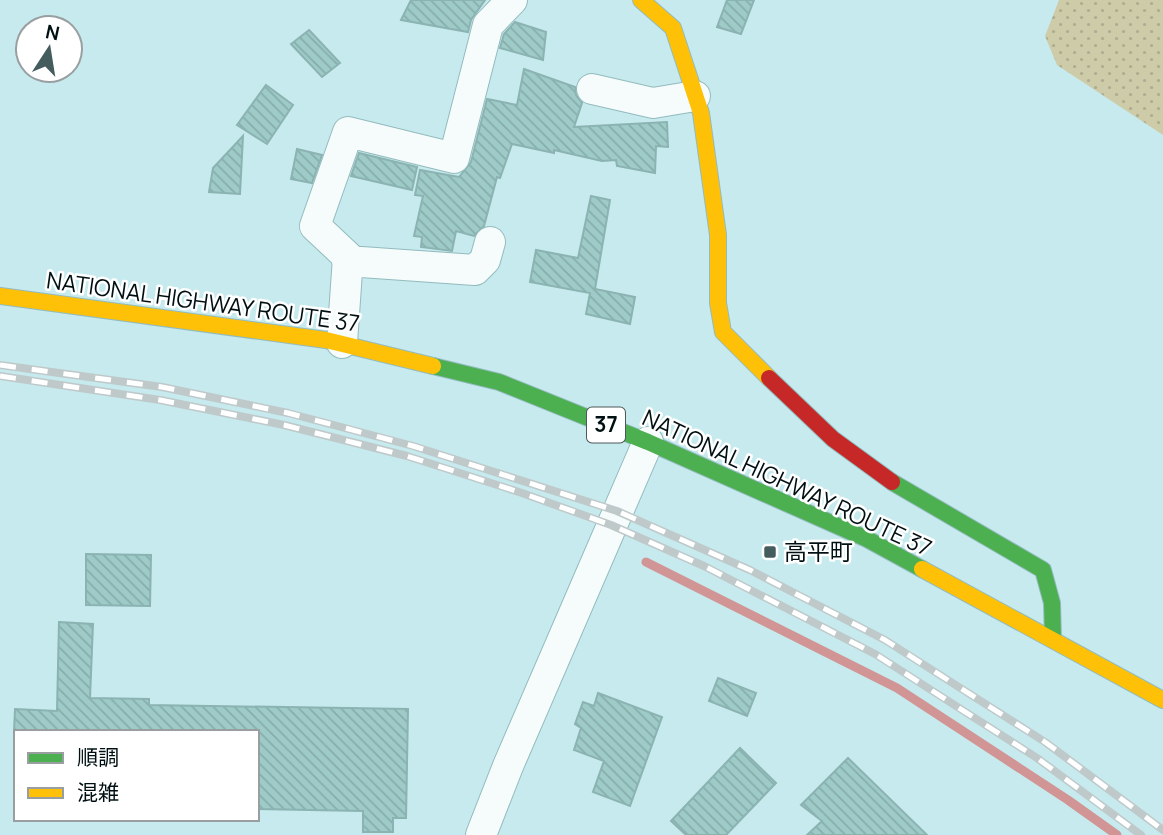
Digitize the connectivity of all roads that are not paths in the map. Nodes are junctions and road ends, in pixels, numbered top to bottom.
1 (512, 0) edge
2 (641, 0) edge
3 (592, 89) dead end
4 (695, 96) junction
5 (490, 242) dead end
6 (347, 261) junction
7 (0, 296) edge
8 (342, 343) junction
9 (648, 442) junction
10 (1053, 640) junction
11 (1163, 699) edge
12 (481, 835) edge

1 - 6 street
2 - 4 main road
3 - 4 street
4 - 10 main road
5 - 6 street
6 - 8 street
7 - 8 main road, NATIONAL HIGHWAY ROUTE 37 / 37
8 - 9 main road, NATIONAL HIGHWAY ROUTE 37 / 37
9 - 10 main road, NATIONAL HIGHWAY ROUTE 37 / 37
9 - 12 street
10 - 11 main road, NATIONAL HIGHWAY ROUTE 37 / 37

